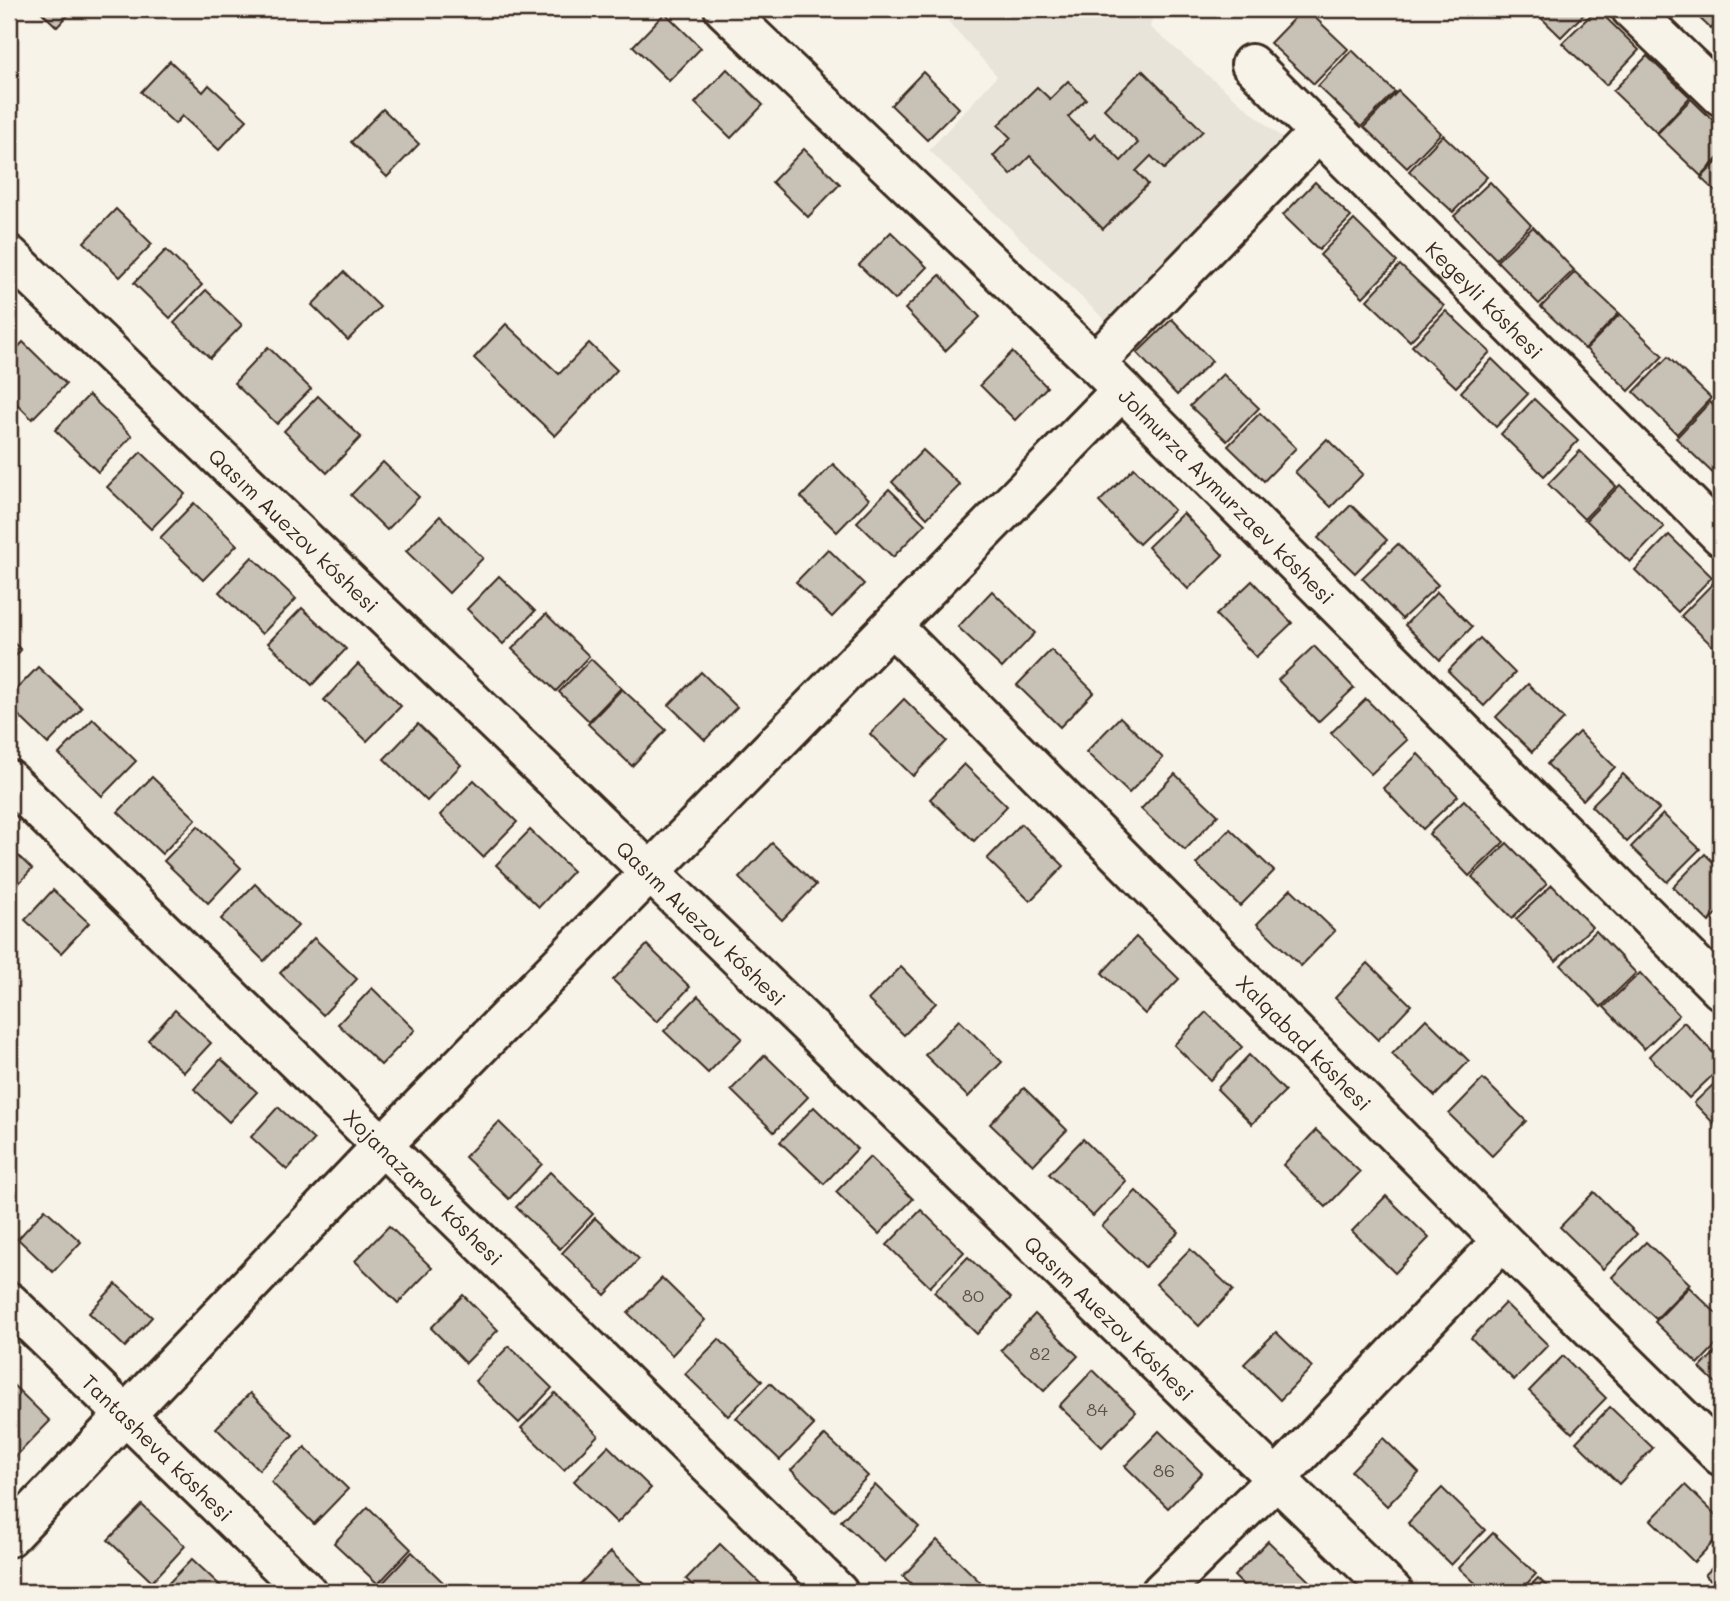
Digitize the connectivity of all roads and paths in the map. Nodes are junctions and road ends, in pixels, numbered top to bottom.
1 (724, 9) edge
2 (1631, 9) edge
3 (1251, 64) dead end
4 (1721, 96) edge
5 (1318, 133) junction
6 (9, 255) edge
7 (1096, 363) junction
8 (1122, 390) junction
9 (1721, 536) edge
10 (892, 626) junction
11 (9, 780) edge
12 (650, 872) junction
13 (1721, 990) edge
14 (382, 1146) junction
15 (1502, 1241) junction
16 (9, 1302) edge
17 (124, 1415) junction
18 (1721, 1456) edge
19 (1276, 1479) junction
20 (9, 1537) edge
21 (307, 1592) edge
22 (838, 1592) edge
23 (1161, 1592) edge
24 (1393, 1592) edge

1 - 7 street, Jolmurza Aymurzaev kóshesi
2 - 4 street
3 - 5 street, Kegeyli kóshesi
5 - 7 street
5 - 9 street, Kegeyli kóshesi
6 - 12 street, Qasım Auezov kóshesi
7 - 8 street, Jolmurza Aymurzaev kóshesi
8 - 10 street
8 - 13 street, Jolmurza Aymurzaev kóshesi
10 - 12 street
10 - 15 street, Xalqabad kóshesi
11 - 14 street, Xojanazarov kóshesi
12 - 14 street
12 - 19 street, Qasım Auezov kóshesi
14 - 17 street
14 - 22 street, Xojanazarov kóshesi
15 - 18 street, Xalqabad kóshesi
15 - 19 street
16 - 17 street, Tantasheva kóshesi
17 - 20 street
17 - 21 street, Tantasheva kóshesi
19 - 23 street
19 - 24 street, Qasım Auezov kóshesi

